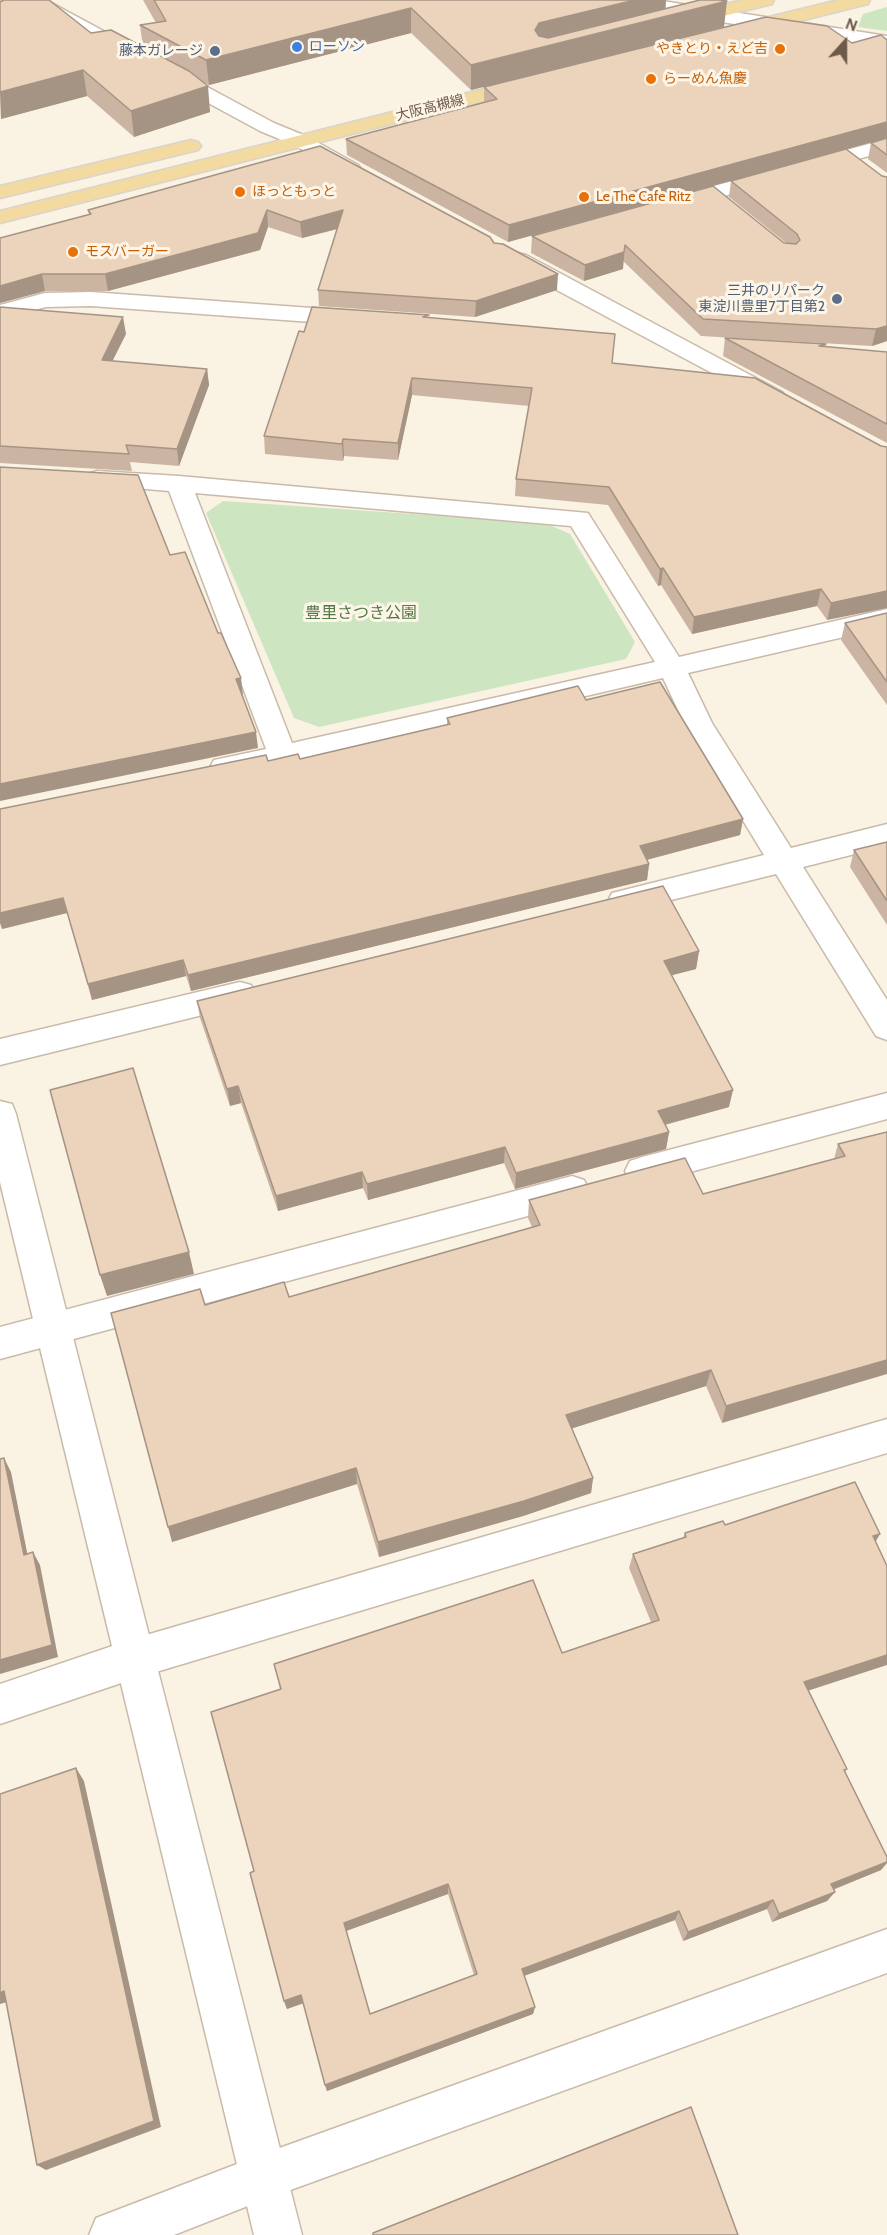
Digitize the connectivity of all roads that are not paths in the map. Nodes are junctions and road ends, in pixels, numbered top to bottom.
1 (620, 0) edge
2 (765, 0) edge
3 (861, 0) edge
4 (37, 4) edge
5 (706, 14) junction
6 (769, 22) junction
7 (661, 26) edge
8 (723, 34) edge
9 (887, 42) edge
10 (549, 78) edge
11 (297, 119) dead end
12 (267, 127) junction
13 (238, 134) dead end
14 (301, 141) junction
15 (206, 142) dead end
16 (887, 145) edge
17 (847, 156) junction
18 (871, 174) edge
19 (366, 177) edge
20 (0, 192) edge
21 (657, 209) edge
22 (0, 217) edge
23 (532, 243) edge
24 (0, 312) edge
25 (378, 320) edge
26 (609, 336) edge
27 (666, 340) junction
28 (722, 346) dead end
29 (793, 407) edge
30 (72, 477) edge
31 (179, 484) junction
32 (887, 618) edge
33 (672, 668) junction
34 (282, 754) junction
35 (203, 771) edge
36 (887, 835) edge
37 (784, 862) junction
38 (600, 907) edge
39 (265, 988) edge
40 (887, 1027) edge
41 (0, 1052) edge
42 (887, 1106) edge
43 (0, 1114) edge
44 (53, 1328) junction
45 (0, 1343) edge
46 (887, 1436) edge
47 (136, 1658) junction
48 (0, 1704) edge
49 (887, 1951) edge
50 (263, 2177) junction
51 (113, 2235) edge
52 (278, 2235) edge

1 - 5 street
2 - 5 main road
3 - 6 main road
4 - 12 street
5 - 6 street
5 - 7 main road
6 - 8 main road
6 - 9 street
10 - 14 main road, 大阪高槻線
11 - 12 main road
12 - 13 main road
12 - 14 street
14 - 19 street
14 - 22 main road, 大阪高槻線
15 - 20 main road
16 - 17 street
17 - 18 street
17 - 21 street
23 - 27 street
24 - 25 street
26 - 27 street
27 - 28 street
27 - 29 street
30 - 31 street
31 - 33 street
31 - 34 street
32 - 33 street
33 - 34 street
33 - 37 street
34 - 35 street
36 - 37 street
37 - 38 street
37 - 40 street
39 - 41 street
42 - 44 street
43 - 44 street
44 - 45 street
44 - 47 street
46 - 47 street
47 - 48 street
47 - 50 street
49 - 50 street
50 - 51 street
50 - 52 street

